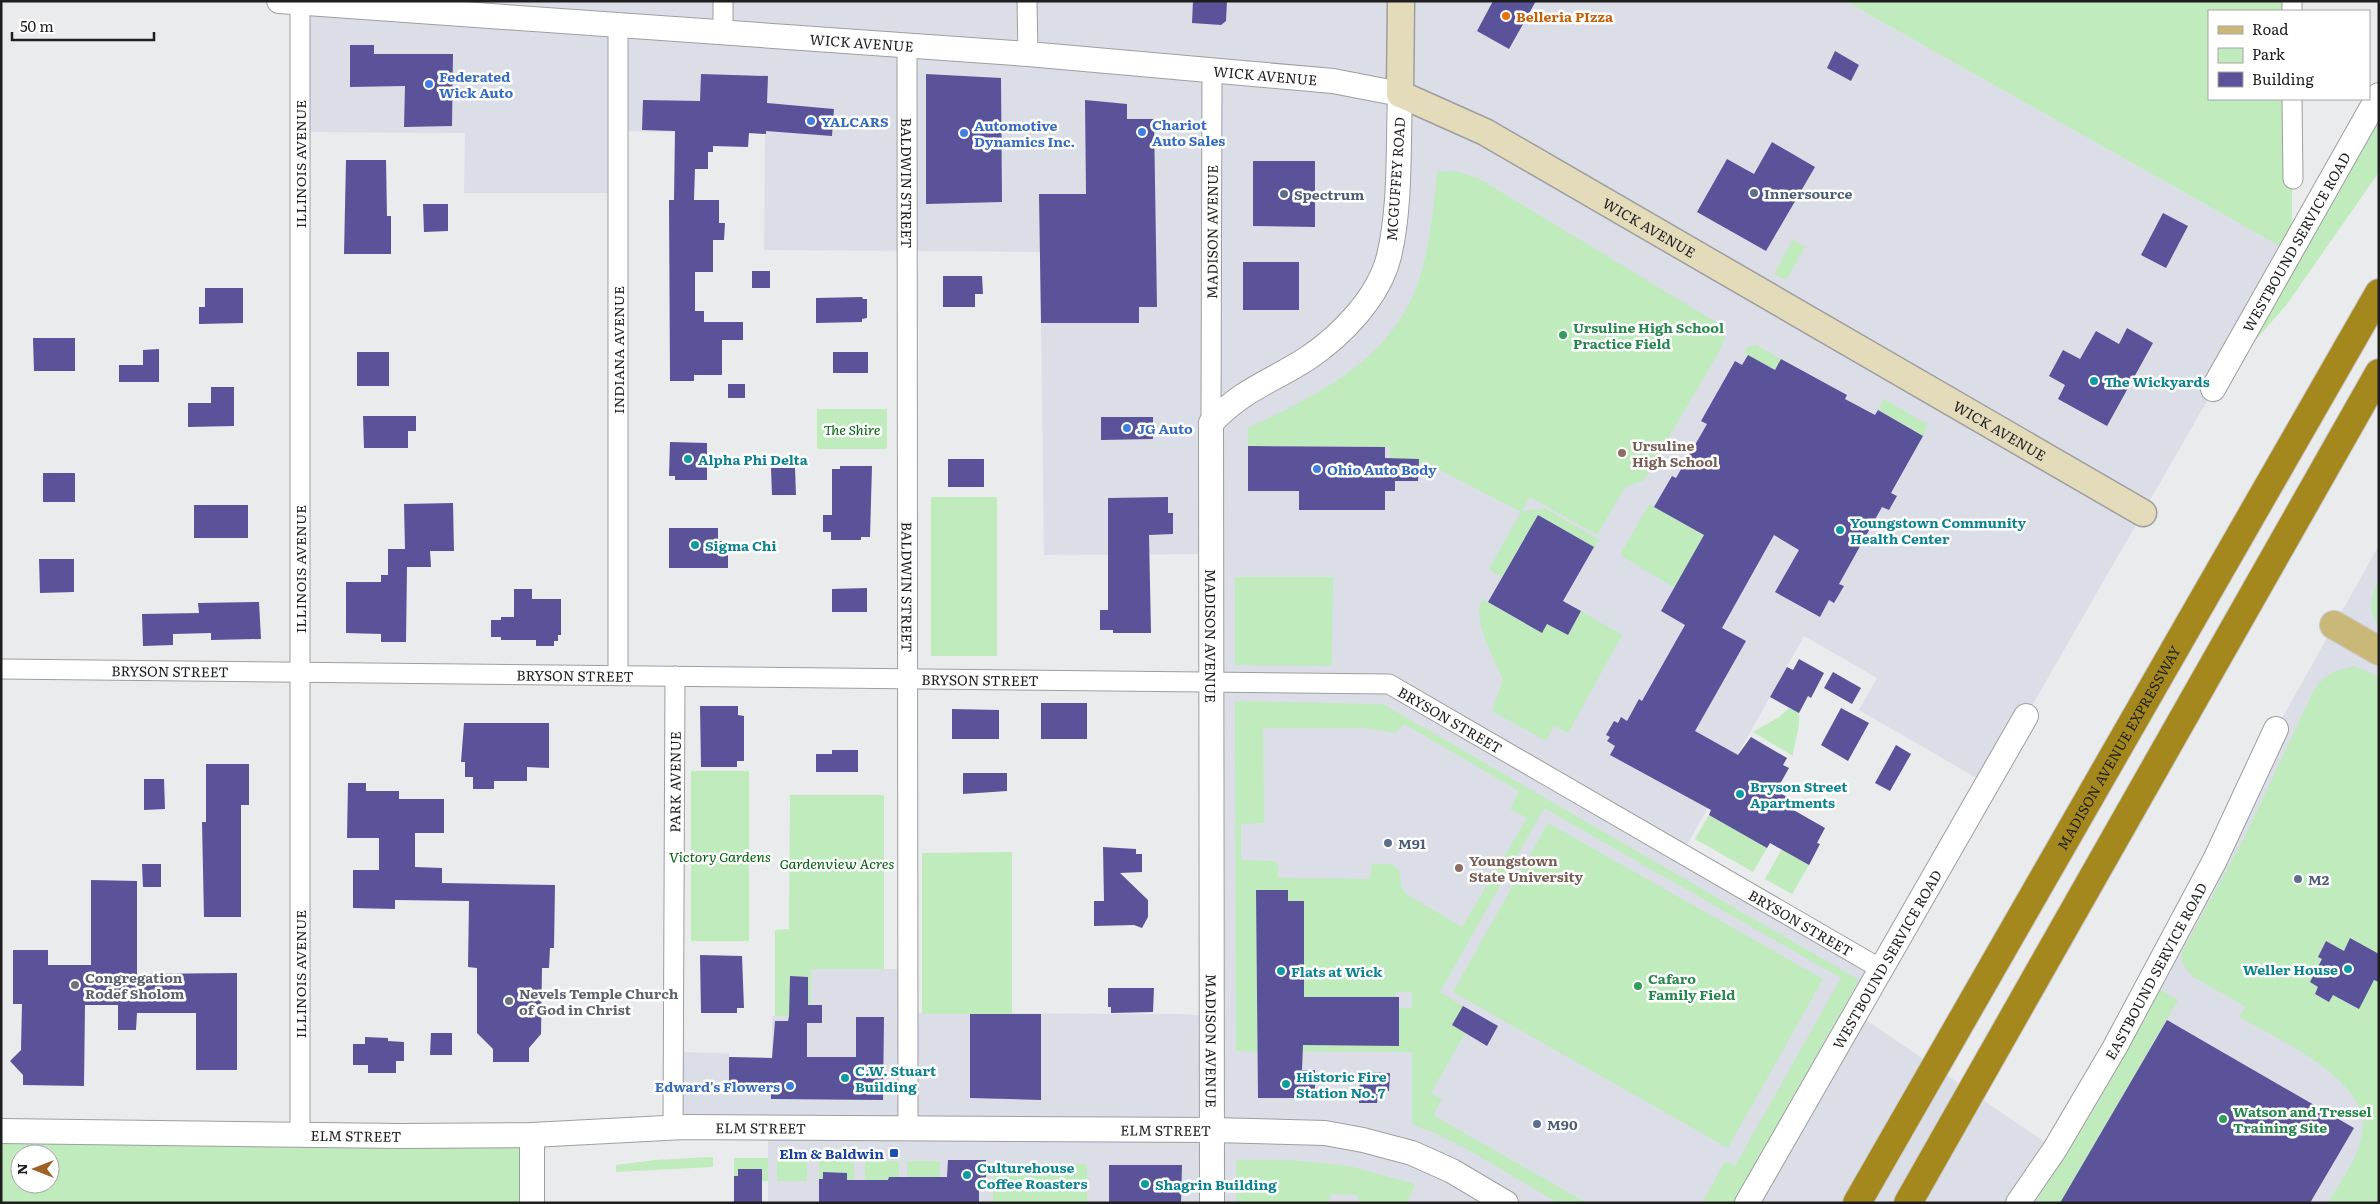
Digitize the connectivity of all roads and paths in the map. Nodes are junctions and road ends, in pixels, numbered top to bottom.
1 (723, 1) edge
2 (1028, 1) edge
3 (1401, 1) edge
4 (289, 2) edge
5 (472, 8) edge
6 (618, 25) junction
7 (723, 33) junction
8 (907, 46) junction
9 (1028, 54) junction
10 (1212, 70) junction
11 (1400, 94) junction
12 (2379, 95) edge
13 (2292, 100) edge
14 (2292, 179) dead end
15 (2379, 293) edge
16 (2379, 373) edge
17 (2214, 390) dead end
18 (1212, 423) junction
19 (2143, 513) dead end
20 (2334, 625) dead end
21 (2379, 651) edge
22 (1, 669) edge
23 (300, 672) junction
24 (618, 675) junction
25 (675, 676) junction
26 (907, 679) junction
27 (1212, 681) junction
28 (2026, 716) dead end
29 (2276, 729) dead end
30 (1881, 969) junction
31 (673, 1127) junction
32 (908, 1128) junction
33 (1212, 1130) junction
34 (1, 1131) edge
35 (300, 1135) junction
36 (532, 1135) junction
37 (532, 1203) edge
38 (1212, 1203) edge
39 (1506, 1203) edge
40 (1747, 1203) edge
41 (1857, 1203) edge
42 (1908, 1203) edge
43 (2018, 1203) edge

1 - 7 street
2 - 9 street
3 - 11 main road, MCGUFFEY ROAD
4 - 5 street, WICK AVENUE
4 - 23 street, ILLINOIS AVENUE
5 - 6 street, WICK AVENUE
6 - 7 street, WICK AVENUE
6 - 24 street, INDIANA AVENUE
7 - 8 street, WICK AVENUE
8 - 9 street, WICK AVENUE
8 - 26 street, BALDWIN STREET
9 - 10 street, WICK AVENUE
10 - 11 street, WICK AVENUE
10 - 18 street, MADISON AVENUE
11 - 18 street, MCGUFFEY ROAD
11 - 19 main road, WICK AVENUE
12 - 17 street, WESTBOUND SERVICE ROAD
13 - 14 street
15 - 41 highway, MADISON AVENUE EXPRESSWAY
16 - 42 highway
18 - 27 street, MADISON AVENUE
20 - 21 main road
22 - 23 street, BRYSON STREET
23 - 24 street, BRYSON STREET
23 - 35 street, ILLINOIS AVENUE
24 - 25 street, BRYSON STREET
25 - 26 street, BRYSON STREET
25 - 31 street, PARK AVENUE
26 - 27 street, BRYSON STREET
26 - 32 street, BALDWIN STREET
27 - 30 street, BRYSON STREET
27 - 33 street, MADISON AVENUE
28 - 30 street, WESTBOUND SERVICE ROAD
29 - 43 street, EASTBOUND SERVICE ROAD
30 - 40 street, WESTBOUND SERVICE ROAD
31 - 32 street, ELM STREET
31 - 36 street, ELM STREET
32 - 33 street, ELM STREET
33 - 38 street, MADISON AVENUE
33 - 39 street, ELM STREET
34 - 35 street, ELM STREET
35 - 36 street, ELM STREET
36 - 37 street

